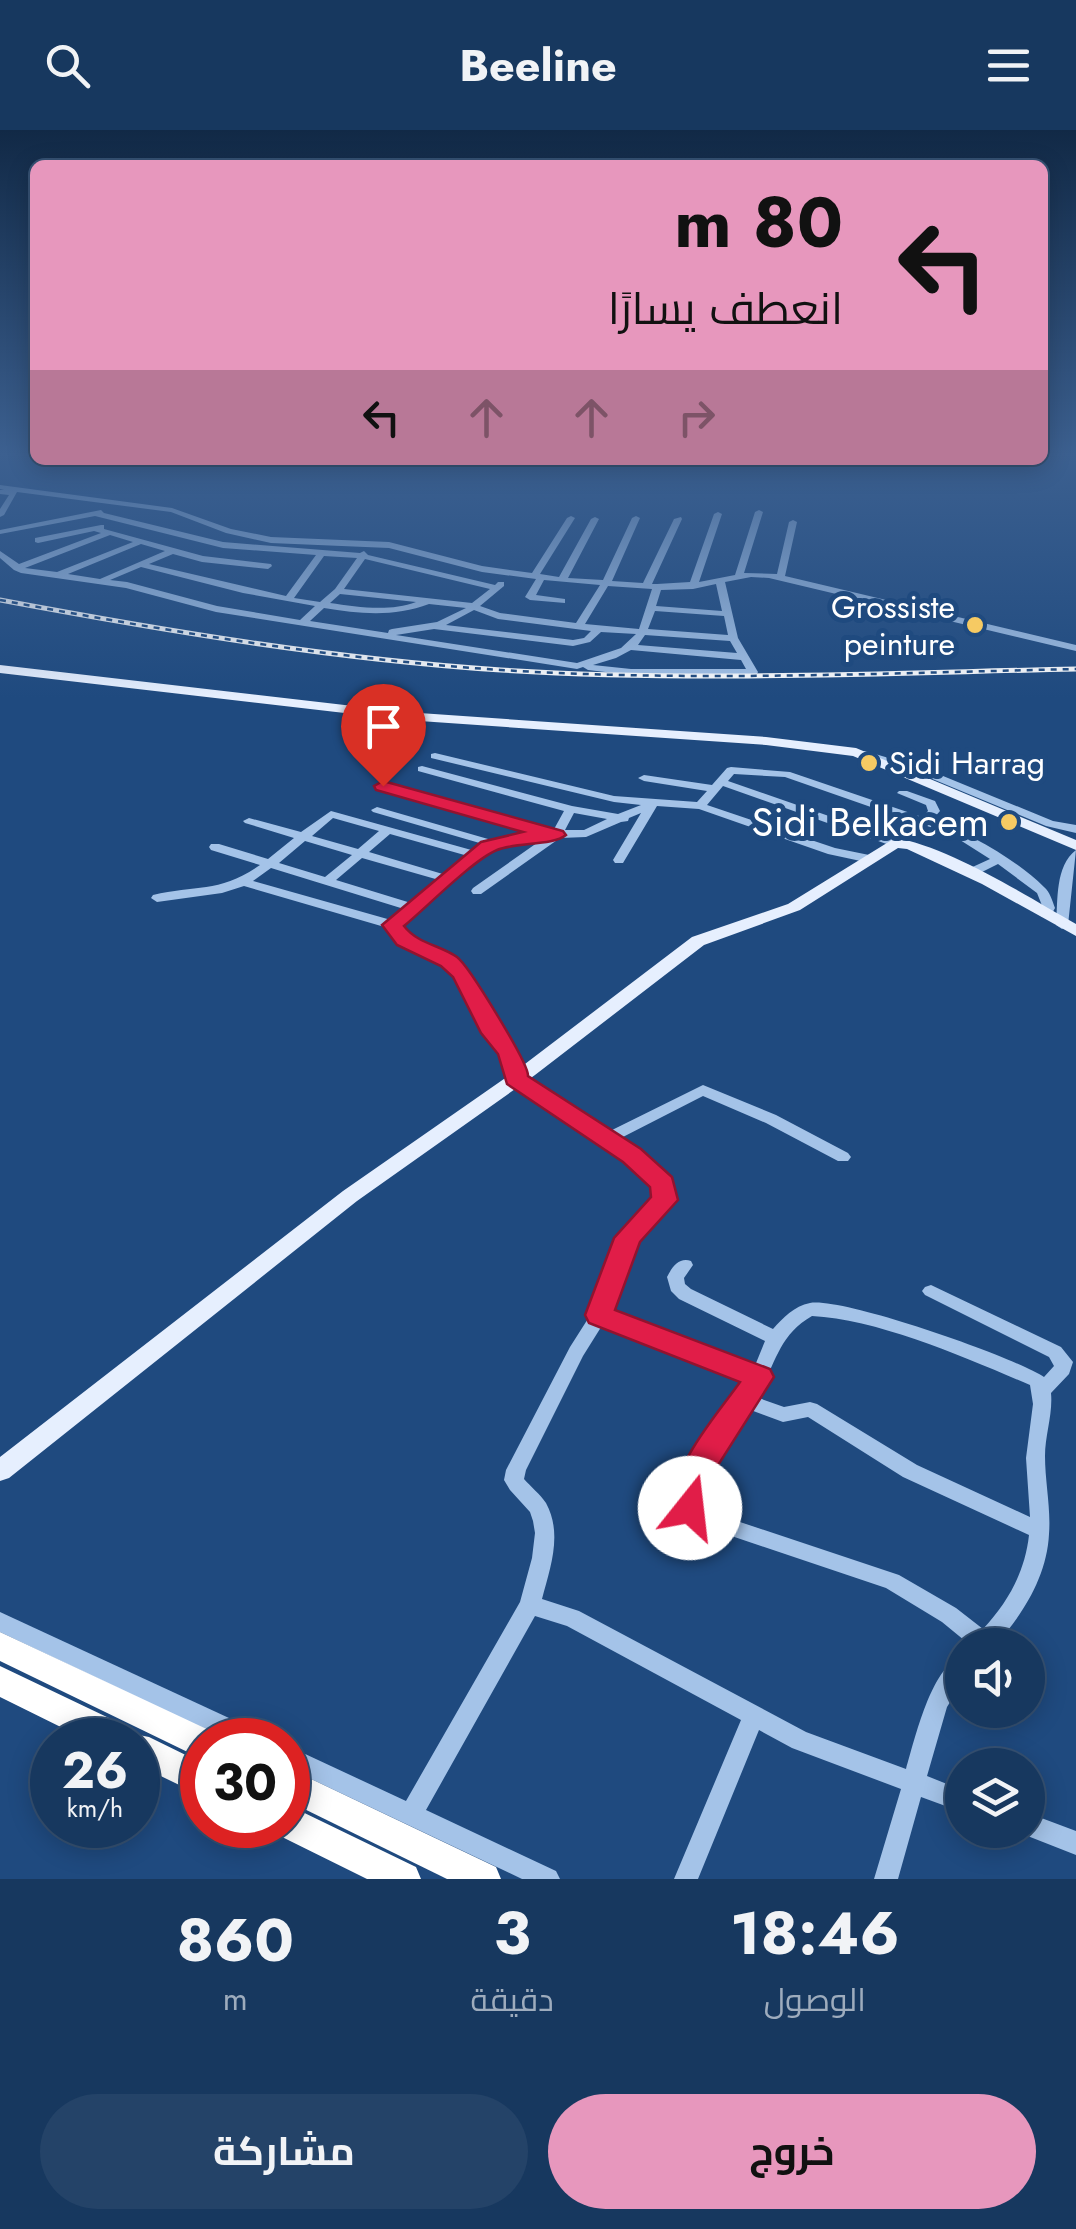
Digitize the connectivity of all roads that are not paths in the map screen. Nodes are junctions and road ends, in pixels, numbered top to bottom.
1 (33, 536) edge
2 (58, 536) edge
3 (102, 536) edge
4 (117, 536) edge
5 (189, 536) edge
6 (208, 536) edge
7 (252, 536) edge
8 (561, 536) edge
9 (587, 536) edge
10 (628, 536) edge
11 (671, 536) edge
12 (710, 536) edge
13 (751, 536) edge
14 (791, 536) edge
15 (201, 539) junction
16 (38, 540) junction
17 (138, 542) junction
18 (372, 544) junction
19 (279, 551) junction
20 (169, 552) junction
21 (322, 553) junction
22 (0, 554) edge
23 (54, 554) junction
24 (363, 556) junction
25 (140, 564) junction
26 (268, 566) junction
27 (784, 567) junction
28 (16, 568) junction
29 (740, 570) junction
30 (59, 574) junction
31 (513, 574) junction
32 (538, 575) junction
33 (563, 577) junction
34 (780, 578) junction
35 (102, 580) junction
36 (720, 580) junction
37 (607, 581) junction
38 (651, 585) junction
39 (693, 586) junction
40 (496, 588) junction
41 (338, 590) junction
42 (249, 592) junction
43 (289, 598) junction
44 (427, 601) junction
45 (562, 601) dead end
46 (326, 604) junction
47 (476, 607) junction
48 (652, 608) junction
49 (729, 614) junction
50 (302, 622) junction
51 (580, 626) junction
52 (437, 627) junction
53 (599, 629) junction
54 (470, 632) junction
55 (644, 633) junction
56 (373, 634) junction
57 (733, 638) junction
58 (632, 647) junction
59 (1076, 648) edge
60 (454, 649) junction
61 (746, 657) junction
62 (578, 666) junction
63 (0, 669) edge
64 (856, 752) junction
65 (435, 756) dead end
66 (422, 769) dead end
67 (644, 778) dead end
68 (383, 786) dead end
69 (717, 786) junction
70 (903, 793) dead end
71 (652, 804) junction
72 (700, 806) junction
73 (571, 809) junction
74 (377, 810) dead end
75 (894, 813) junction
76 (624, 819) junction
77 (250, 822) dead end
78 (928, 822) junction
79 (388, 829) junction
80 (1076, 829) edge
81 (556, 835) junction
82 (301, 836) junction
83 (897, 840) junction
84 (500, 843) junction
85 (1076, 845) edge
86 (215, 847) dead end
87 (528, 853) junction
88 (361, 854) junction
89 (1076, 854) edge
90 (477, 855) junction
91 (870, 858) junction
92 (999, 859) junction
93 (619, 860) dead end
94 (266, 863) junction
95 (970, 873) junction
96 (448, 879) junction
97 (244, 882) junction
98 (327, 882) junction
99 (477, 891) dead end
100 (157, 898) dead end
101 (413, 908) junction
102 (1062, 923) edge
103 (393, 925) junction
104 (516, 1079) junction
105 (606, 1139) junction
106 (843, 1157) dead end
107 (684, 1264) dead end
108 (931, 1292) dead end
109 (599, 1315) junction
110 (775, 1338) junction
111 (759, 1377) junction
112 (1043, 1390) junction
113 (744, 1400) junction
114 (0, 1471) edge
115 (1038, 1530) junction
116 (530, 1605) junction
117 (0, 1622) edge
118 (962, 1628) edge
119 (999, 1628) edge
120 (0, 1646) edge
121 (0, 1681) edge
122 (945, 1690) edge
123 (753, 1717) junction
124 (76, 1718) edge
125 (204, 1718) edge
126 (180, 1733) edge
127 (310, 1768) edge
128 (912, 1782) junction
129 (310, 1795) edge
130 (945, 1795) edge
131 (410, 1816) junction
132 (1045, 1831) edge
133 (310, 1833) edge
134 (1076, 1843) edge
135 (404, 1879) edge
136 (484, 1879) edge
137 (548, 1879) edge
138 (686, 1879) edge
139 (886, 1879) edge

1 - 16 street
2 - 16 street
3 - 23 street
4 - 17 street
5 - 15 street
6 - 15 street
7 - 18 street
8 - 32 street
9 - 33 street
10 - 37 street
11 - 38 street
12 - 39 street
13 - 29 street
14 - 27 street
15 - 19 street
15 - 20 street
16 - 23 street
17 - 20 street
17 - 30 street
18 - 24 street
18 - 31 street
19 - 21 street
19 - 26 street
20 - 25 street
20 - 26 street
21 - 24 street
21 - 43 street
22 - 28 street
23 - 28 street
24 - 40 street
24 - 41 street
25 - 35 street
25 - 42 street
26 - 42 street
27 - 29 street
27 - 34 street
28 - 30 street
29 - 34 street
29 - 36 street
30 - 35 street
31 - 32 street
31 - 40 street
32 - 33 street
32 - 45 street
33 - 37 street
34 - 59 street
35 - 50 street
36 - 39 street
36 - 49 street
37 - 38 street
37 - 51 street
38 - 39 street
38 - 48 street
40 - 47 street
41 - 44 street
41 - 46 street
42 - 43 street
43 - 46 street
44 - 46 street
44 - 47 street
46 - 50 street
47 - 51 street
47 - 52 street
48 - 49 street
48 - 55 street
49 - 57 street
50 - 56 street
51 - 53 street
52 - 54 street
52 - 56 street
53 - 54 street
53 - 55 street
54 - 60 street
55 - 57 street
55 - 58 street
56 - 60 street
57 - 61 street
58 - 61 street
58 - 62 street
60 - 62 street
61 - 62 street
63 - 64 main road
64 - 80 street
64 - 85 main road
65 - 71 street
66 - 73 street
67 - 69 street
68 - 81 street
69 - 72 street
69 - 75 street
69 - 83 street
70 - 78 street
71 - 72 street
71 - 76 street
71 - 93 street
72 - 91 street
73 - 76 street
73 - 81 street
74 - 84 street
75 - 78 street
75 - 83 street
76 - 81 street
77 - 82 street
78 - 83 street
78 - 92 street
79 - 82 street
79 - 88 street
79 - 90 street
81 - 84 street
81 - 87 street
82 - 88 street
82 - 94 street
83 - 91 main road
83 - 95 main road
84 - 87 street
84 - 90 street
86 - 94 street
87 - 99 street
88 - 96 street
88 - 98 street
89 - 102 street
90 - 96 street
91 - 104 main road
92 - 95 street
92 - 102 street
94 - 97 street
94 - 98 street
95 - 102 main road
96 - 101 street
97 - 100 street
97 - 103 street
98 - 101 street
101 - 103 street
103 - 104 street
104 - 105 street
104 - 114 main road
105 - 106 street
105 - 109 street
107 - 110 street
108 - 112 street
109 - 111 street
109 - 116 street
110 - 111 street
110 - 112 street
111 - 113 street
112 - 115 street
113 - 115 street
113 - 118 street
115 - 119 street
116 - 123 street
116 - 131 street
117 - 125 street
120 - 126 highway
121 - 124 highway
122 - 128 street
123 - 128 street
123 - 138 street
127 - 131 street
128 - 130 street
128 - 139 street
129 - 136 highway
131 - 137 street
132 - 134 street
133 - 135 highway

